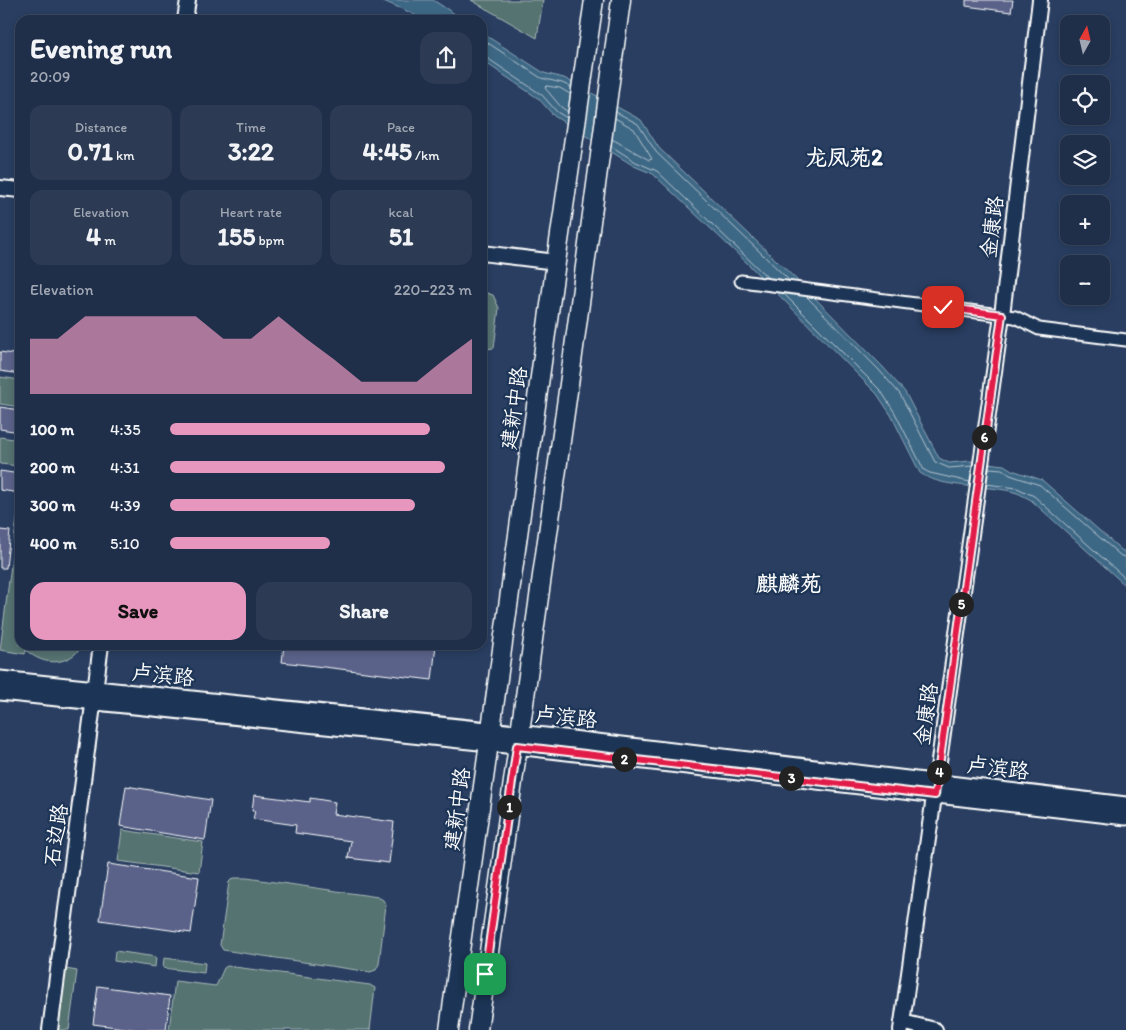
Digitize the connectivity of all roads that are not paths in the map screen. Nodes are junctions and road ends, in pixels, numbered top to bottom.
1 (188, 0) edge
2 (594, 0) edge
3 (621, 0) edge
4 (1040, 0) edge
5 (186, 15) edge
6 (0, 188) edge
7 (15, 190) edge
8 (487, 254) edge
9 (556, 262) junction
10 (741, 281) dead end
11 (1002, 315) junction
12 (1126, 340) edge
13 (100, 650) edge
14 (0, 679) edge
15 (0, 692) edge
16 (95, 695) junction
17 (490, 737) junction
18 (518, 740) junction
19 (936, 789) junction
20 (1126, 805) edge
21 (1126, 817) edge
22 (902, 1026) edge
23 (50, 1030) edge
24 (449, 1030) edge
25 (478, 1030) edge
26 (935, 1030) edge

1 - 5 street
2 - 9 main road, 建新中路
3 - 18 main road
4 - 11 street, 金康路
6 - 7 street
8 - 9 street
9 - 17 main road, 建新中路
10 - 11 street
11 - 12 street
11 - 19 street, 金康路
13 - 16 street, 石边路
14 - 16 main road, 卢滨路
15 - 16 main road
16 - 17 main road, 卢滨路
16 - 23 street, 石边路
17 - 18 main road, 卢滨路
17 - 24 main road, 建新中路
18 - 19 main road, 卢滨路
18 - 25 main road
19 - 20 main road, 卢滨路
19 - 21 main road
19 - 22 street, 金康路
22 - 26 street

